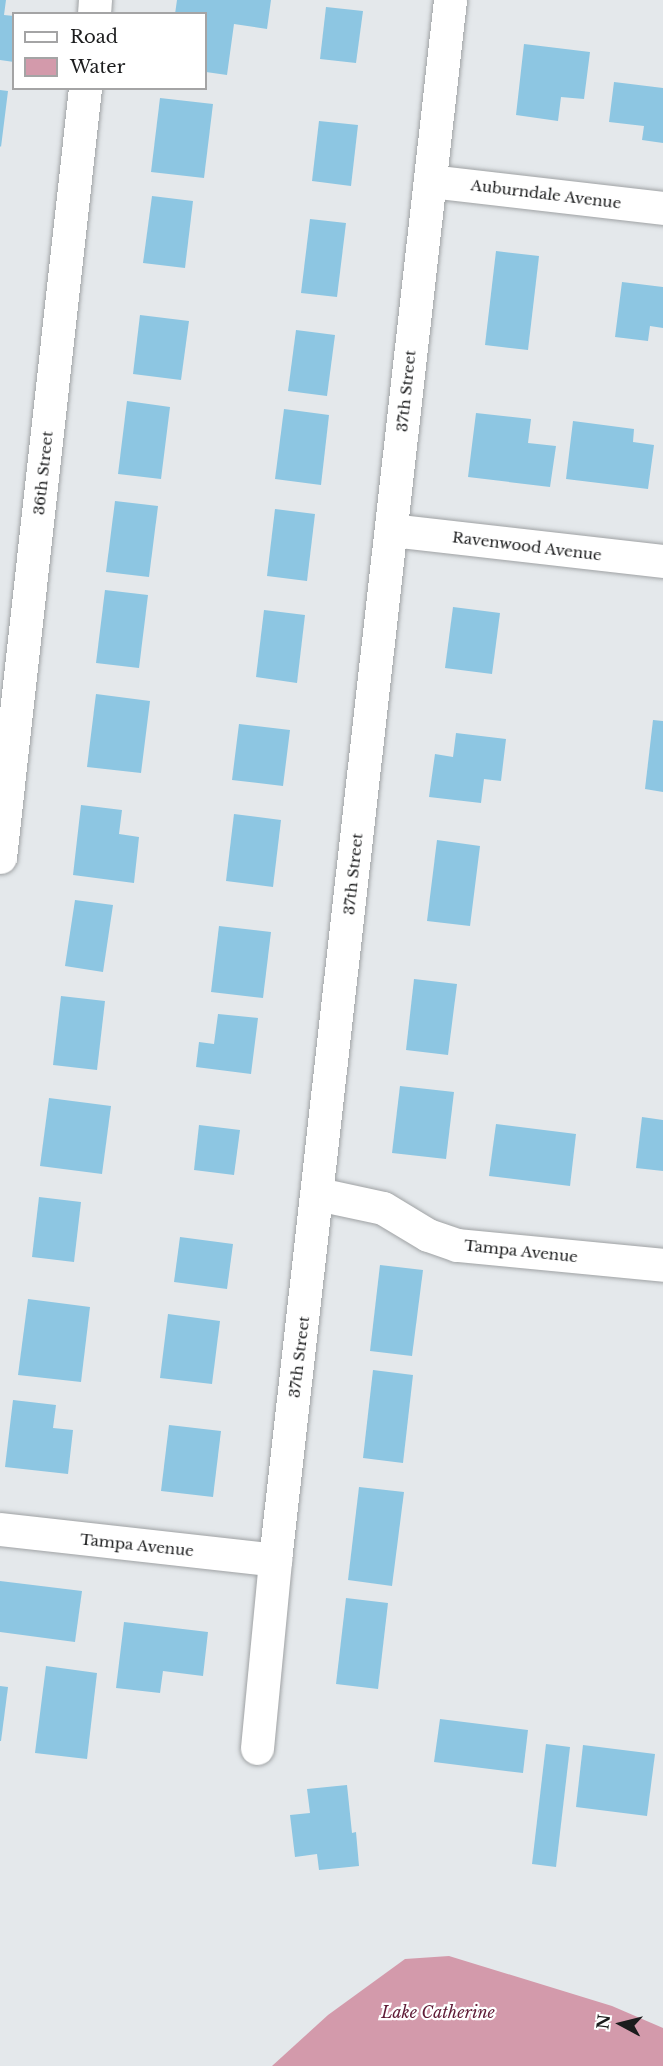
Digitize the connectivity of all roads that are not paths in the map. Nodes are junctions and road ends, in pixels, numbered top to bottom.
1 (450, 0) edge
2 (86, 90) edge
3 (430, 181) junction
4 (663, 208) edge
5 (391, 530) junction
6 (663, 561) edge
7 (0, 857) edge
8 (318, 1194) junction
9 (663, 1265) edge
10 (0, 1529) edge
11 (275, 1560) junction
12 (257, 1748) dead end

1 - 3 street, 37th Street
2 - 7 street, 36th Street
3 - 4 street, Auburndale Avenue
3 - 5 street, 37th Street
5 - 6 street, Ravenwood Avenue
5 - 8 street, 37th Street
8 - 9 street, Tampa Avenue
8 - 11 street, 37th Street
10 - 11 street, Tampa Avenue
11 - 12 street, 37th Street

